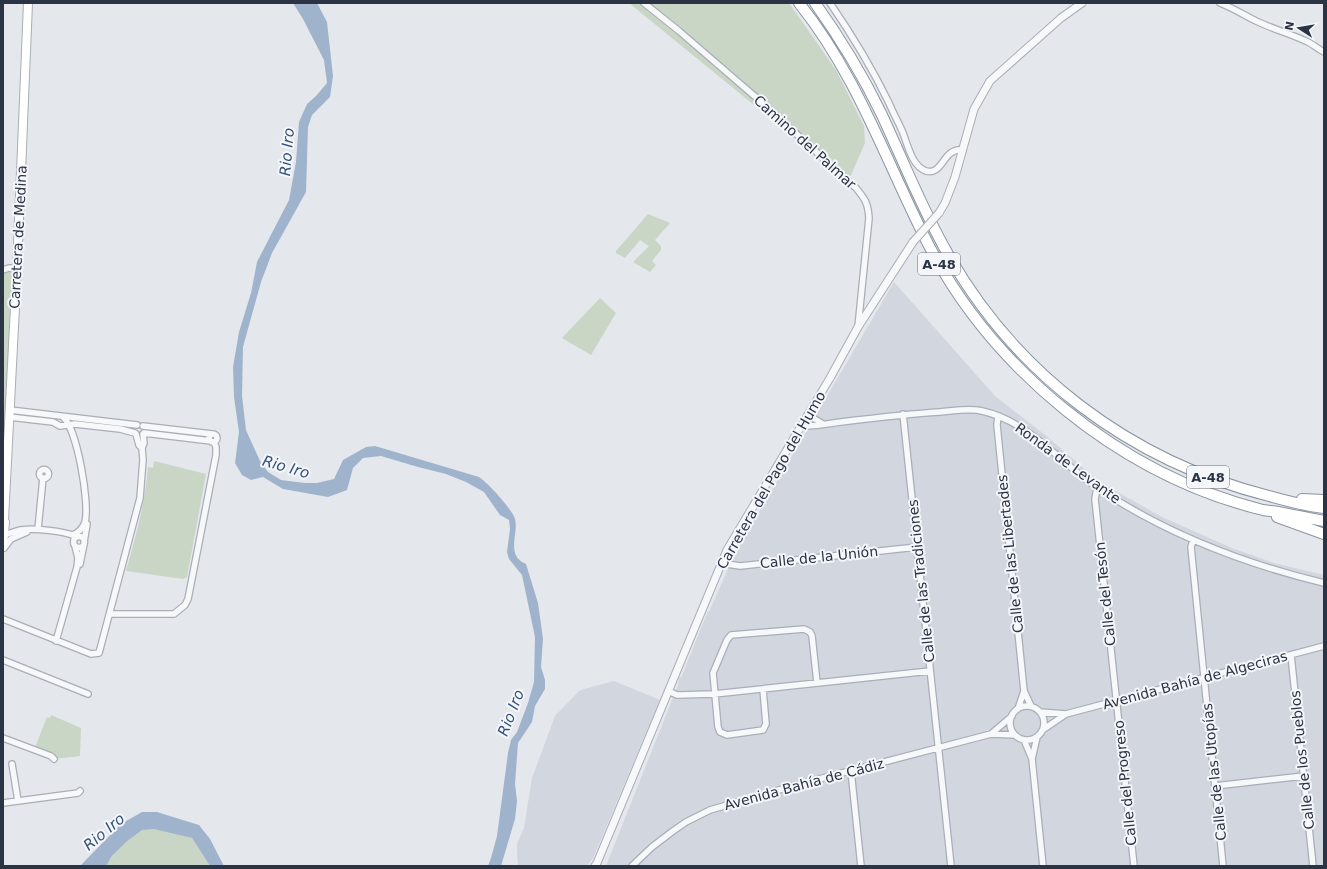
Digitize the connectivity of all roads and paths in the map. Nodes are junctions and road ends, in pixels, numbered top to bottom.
1 (28, 3) edge
2 (644, 3) edge
3 (799, 3) edge
4 (815, 3) edge
5 (830, 3) edge
6 (1082, 3) edge
7 (1220, 3) edge
8 (1324, 52) edge
9 (962, 150) junction
10 (17, 268) junction
11 (3, 270) edge
12 (858, 327) junction
13 (10, 414) junction
14 (903, 414) junction
15 (998, 416) junction
16 (811, 417) junction
17 (63, 422) junction
18 (823, 424) junction
19 (83, 425) junction
20 (140, 425) junction
21 (805, 426) junction
22 (144, 433) junction
23 (135, 434) junction
24 (72, 435) junction
25 (212, 442) junction
26 (142, 448) junction
27 (43, 478) dead end
28 (1097, 488) junction
29 (1279, 498) junction
30 (1324, 500) edge
31 (1324, 508) edge
32 (1264, 510) junction
33 (86, 517) junction
34 (1324, 520) edge
35 (4, 522) edge
36 (38, 529) junction
37 (19, 530) junction
38 (29, 530) junction
39 (64, 534) junction
40 (1324, 534) edge
41 (4, 535) edge
42 (75, 536) junction
43 (1193, 540) junction
44 (84, 543) junction
45 (74, 545) junction
46 (3, 547) edge
47 (918, 547) junction
48 (722, 562) junction
49 (77, 567) junction
50 (1324, 583) edge
51 (110, 614) junction
52 (3, 619) edge
53 (56, 641) junction
54 (1324, 646) edge
55 (1291, 655) junction
56 (3, 660) edge
57 (930, 671) junction
58 (1204, 678) junction
59 (817, 683) junction
60 (762, 689) junction
61 (668, 691) junction
62 (1024, 692) junction
63 (88, 694) dead end
64 (714, 694) junction
65 (1116, 700) junction
66 (1031, 706) junction
67 (1018, 709) junction
68 (1040, 712) junction
69 (1066, 714) junction
70 (1012, 716) junction
71 (1044, 729) junction
72 (991, 734) junction
73 (1015, 735) junction
74 (1037, 737) junction
75 (3, 738) edge
76 (1024, 740) junction
77 (938, 748) junction
78 (54, 759) dead end
79 (1032, 759) junction
80 (12, 764) dead end
81 (851, 771) junction
82 (1304, 776) junction
83 (1215, 786) junction
84 (80, 791) dead end
85 (18, 801) junction
86 (3, 803) edge
87 (596, 865) edge
88 (632, 866) edge
89 (861, 866) edge
90 (951, 866) edge
91 (1043, 866) edge
92 (1134, 866) edge
93 (1223, 866) edge
94 (1313, 866) edge

1 - 10 main road, Carretera de Medina
2 - 12 street, Camino del Palmar
3 - 32 highway, A-48
4 - 29 highway, A-48
5 - 9 street
6 - 9 street
7 - 8 street
9 - 12 street, Carretera del Pago del Humo, bridge
10 - 11 street
10 - 13 main road, Carretera de Medina
12 - 16 street, Carretera del Pago del Humo
13 - 17 street
13 - 35 main road, Carretera de Medina
14 - 15 street, Ronda de Levante
14 - 18 street, Ronda de Levante
14 - 47 street, Calle de las Tradiciones
15 - 28 street, Ronda de Levante
15 - 62 street, Calle de las Libertades
16 - 18 street
16 - 21 street, Carretera del Pago del Humo
17 - 19 street
17 - 20 street
17 - 24 street
18 - 21 street, Ronda de Levante
19 - 23 street
19 - 24 street
20 - 22 street
20 - 23 street
20 - 25 street
21 - 48 street, Carretera del Pago del Humo
22 - 23 street
22 - 25 street
22 - 26 street
23 - 26 street
24 - 33 street
25 - 51 street
26 - 51 street
27 - 36 street
28 - 43 street, Ronda de Levante
28 - 65 street, Calle del Tesón
29 - 30 highway
29 - 31 highway, A-48
32 - 34 highway, A-48
32 - 40 highway
33 - 42 street
33 - 44 street
35 - 37 street
35 - 41 main road, Carretera de Medina
36 - 38 street
36 - 39 street
37 - 38 street
37 - 41 street
38 - 46 street
39 - 42 street
39 - 45 street
41 - 46 main road, Carretera de Medina
42 - 44 street
42 - 45 street
43 - 50 street, Ronda de Levante
43 - 58 street, Calle de las Utopías
44 - 45 street
44 - 49 street
45 - 49 street
47 - 48 street, Calle de la Unión
47 - 57 street, Calle de las Tradiciones
48 - 61 street, Carretera del Pago del Humo
49 - 53 street
51 - 53 street
52 - 53 street
54 - 55 street, Avenida Bahía de Algeciras
55 - 58 street, Avenida Bahía de Algeciras
55 - 82 street, Calle de los Pueblos
56 - 63 street
57 - 59 street
57 - 77 street, Calle de las Tradiciones
58 - 65 street, Avenida Bahía de Algeciras
58 - 83 street, Calle de las Utopías
59 - 60 street
59 - 64 street
60 - 64 street
60 - 64 street
61 - 64 street
61 - 87 street, Carretera del Pago del Humo
62 - 66 street, Calle de las Libertades
62 - 67 street, Calle de las Libertades
65 - 69 street, Avenida Bahía de Algeciras
65 - 92 street, Calle del Progreso
66 - 67 street
66 - 68 street
67 - 70 street
68 - 69 street, Avenida Bahía de Algeciras
68 - 71 street
69 - 71 street, Avenida Bahía de Algeciras
70 - 72 street, Avenida Bahía de Cádiz
70 - 73 street
71 - 74 street
72 - 73 street, Avenida Bahía de Cádiz
72 - 77 street, Avenida Bahía de Cádiz
73 - 76 street
74 - 76 street
74 - 79 street
75 - 78 street
76 - 79 street
77 - 81 street, Avenida Bahía de Cádiz
77 - 90 street, Calle de las Tradiciones
79 - 91 street
80 - 85 street
81 - 88 street, Avenida Bahía de Cádiz
81 - 89 street
82 - 83 street
82 - 94 street, Calle de los Pueblos
83 - 93 street, Calle de las Utopías
84 - 85 street
85 - 86 street

